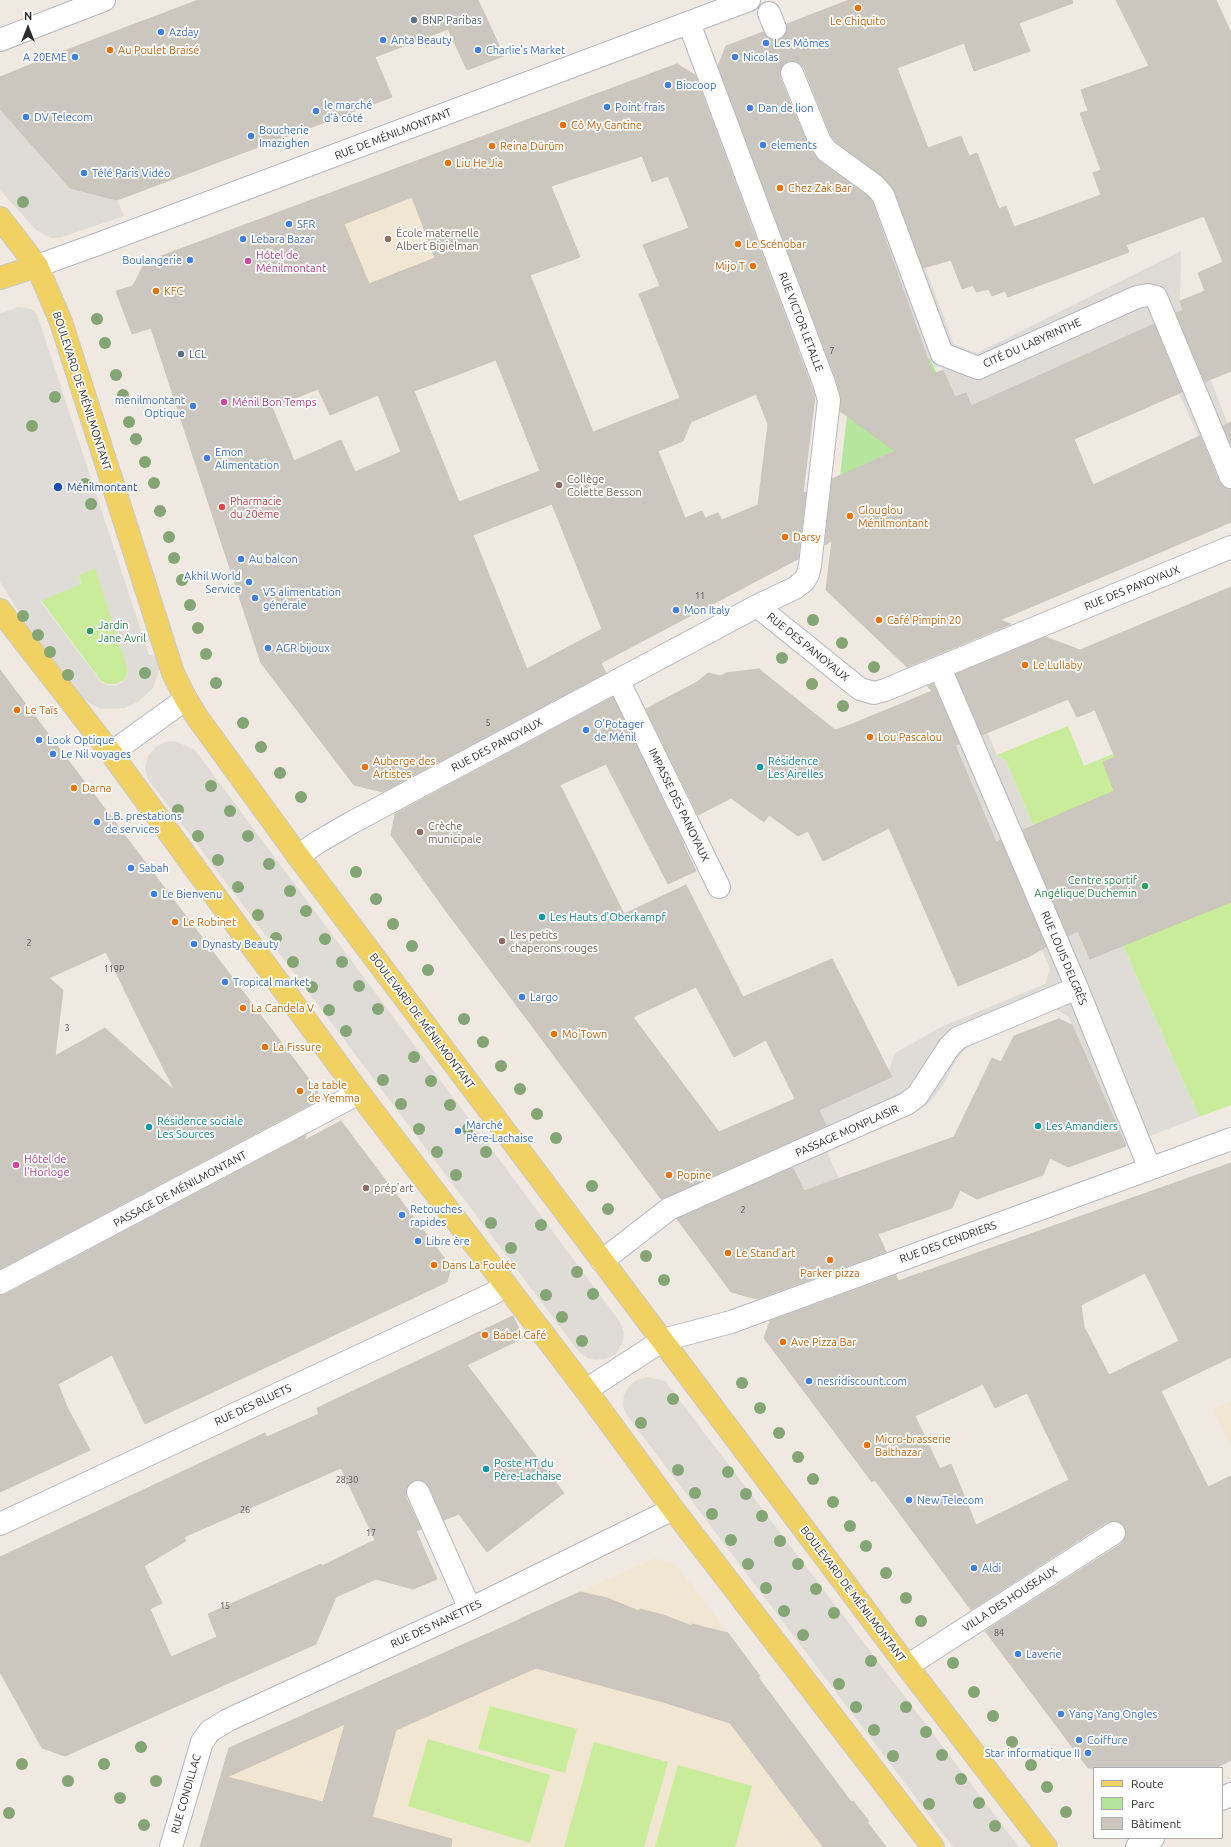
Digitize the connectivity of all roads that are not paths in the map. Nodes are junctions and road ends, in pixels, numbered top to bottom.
1 (104, 0) edge
2 (749, 0) edge
3 (689, 23) junction
4 (0, 40) edge
5 (792, 73) tunnel mouth
6 (0, 218) edge
7 (36, 266) junction
8 (0, 278) edge
9 (1231, 477) edge
10 (1231, 547) edge
11 (757, 606) junction
12 (0, 610) edge
13 (940, 668) junction
14 (618, 680) junction
15 (186, 699) junction
16 (111, 753) junction
17 (298, 856) junction
18 (719, 887) dead end
19 (1077, 988) junction
20 (359, 1093) junction
21 (1231, 1139) edge
22 (1147, 1162) dead end
23 (602, 1260) junction
24 (0, 1283) edge
25 (506, 1285) junction
26 (663, 1340) junction
27 (586, 1390) junction
28 (418, 1492) dead end
29 (673, 1509) junction
30 (0, 1524) edge
31 (1114, 1533) dead end
32 (470, 1608) junction
33 (907, 1666) junction
34 (202, 1742) joint
35 (1151, 1839) edge
36 (171, 1847) edge
37 (933, 1847) edge
38 (1046, 1847) edge
39 (1137, 1847) edge

1 - 4 street
2 - 3 street, RUE DE MÉNILMONTANT
3 - 7 street, RUE DE MÉNILMONTANT
3 - 11 street, RUE VICTOR LETALLE
5 - 9 street, CITÉ DU LABYRINTHE
6 - 7 main road, BOULEVARD DE MÉNILMONTANT
7 - 8 main road
7 - 15 main road, BOULEVARD DE MÉNILMONTANT
10 - 13 street, RUE DES PANOYAUX
11 - 13 street, RUE DES PANOYAUX
11 - 14 street, RUE DES PANOYAUX
12 - 16 main road
13 - 19 street, RUE LOUIS DELGRÈS
14 - 17 street, RUE DES PANOYAUX
14 - 18 street, IMPASSE DES PANOYAUX
15 - 16 street
15 - 17 main road, BOULEVARD DE MÉNILMONTANT
16 - 20 main road
17 - 23 main road, BOULEVARD DE MÉNILMONTANT
19 - 22 street, RUE LOUIS DELGRÈS
19 - 23 street, PASSAGE MONPLAISIR
20 - 24 street, PASSAGE DE MÉNILMONTANT
20 - 25 main road
21 - 26 street, RUE DES CENDRIERS
23 - 26 main road, BOULEVARD DE MÉNILMONTANT
25 - 27 main road
25 - 30 street, RUE DES BLUETS
26 - 27 street
26 - 33 main road, BOULEVARD DE MÉNILMONTANT
27 - 29 main road
28 - 32 street
29 - 32 street, RUE DES NANETTES
29 - 37 main road
31 - 33 street, VILLA DES HOUSEAUX
32 - 34 street, RUE DES NANETTES
33 - 38 main road, BOULEVARD DE MÉNILMONTANT
34 - 36 street, RUE CONDILLAC
35 - 39 street

